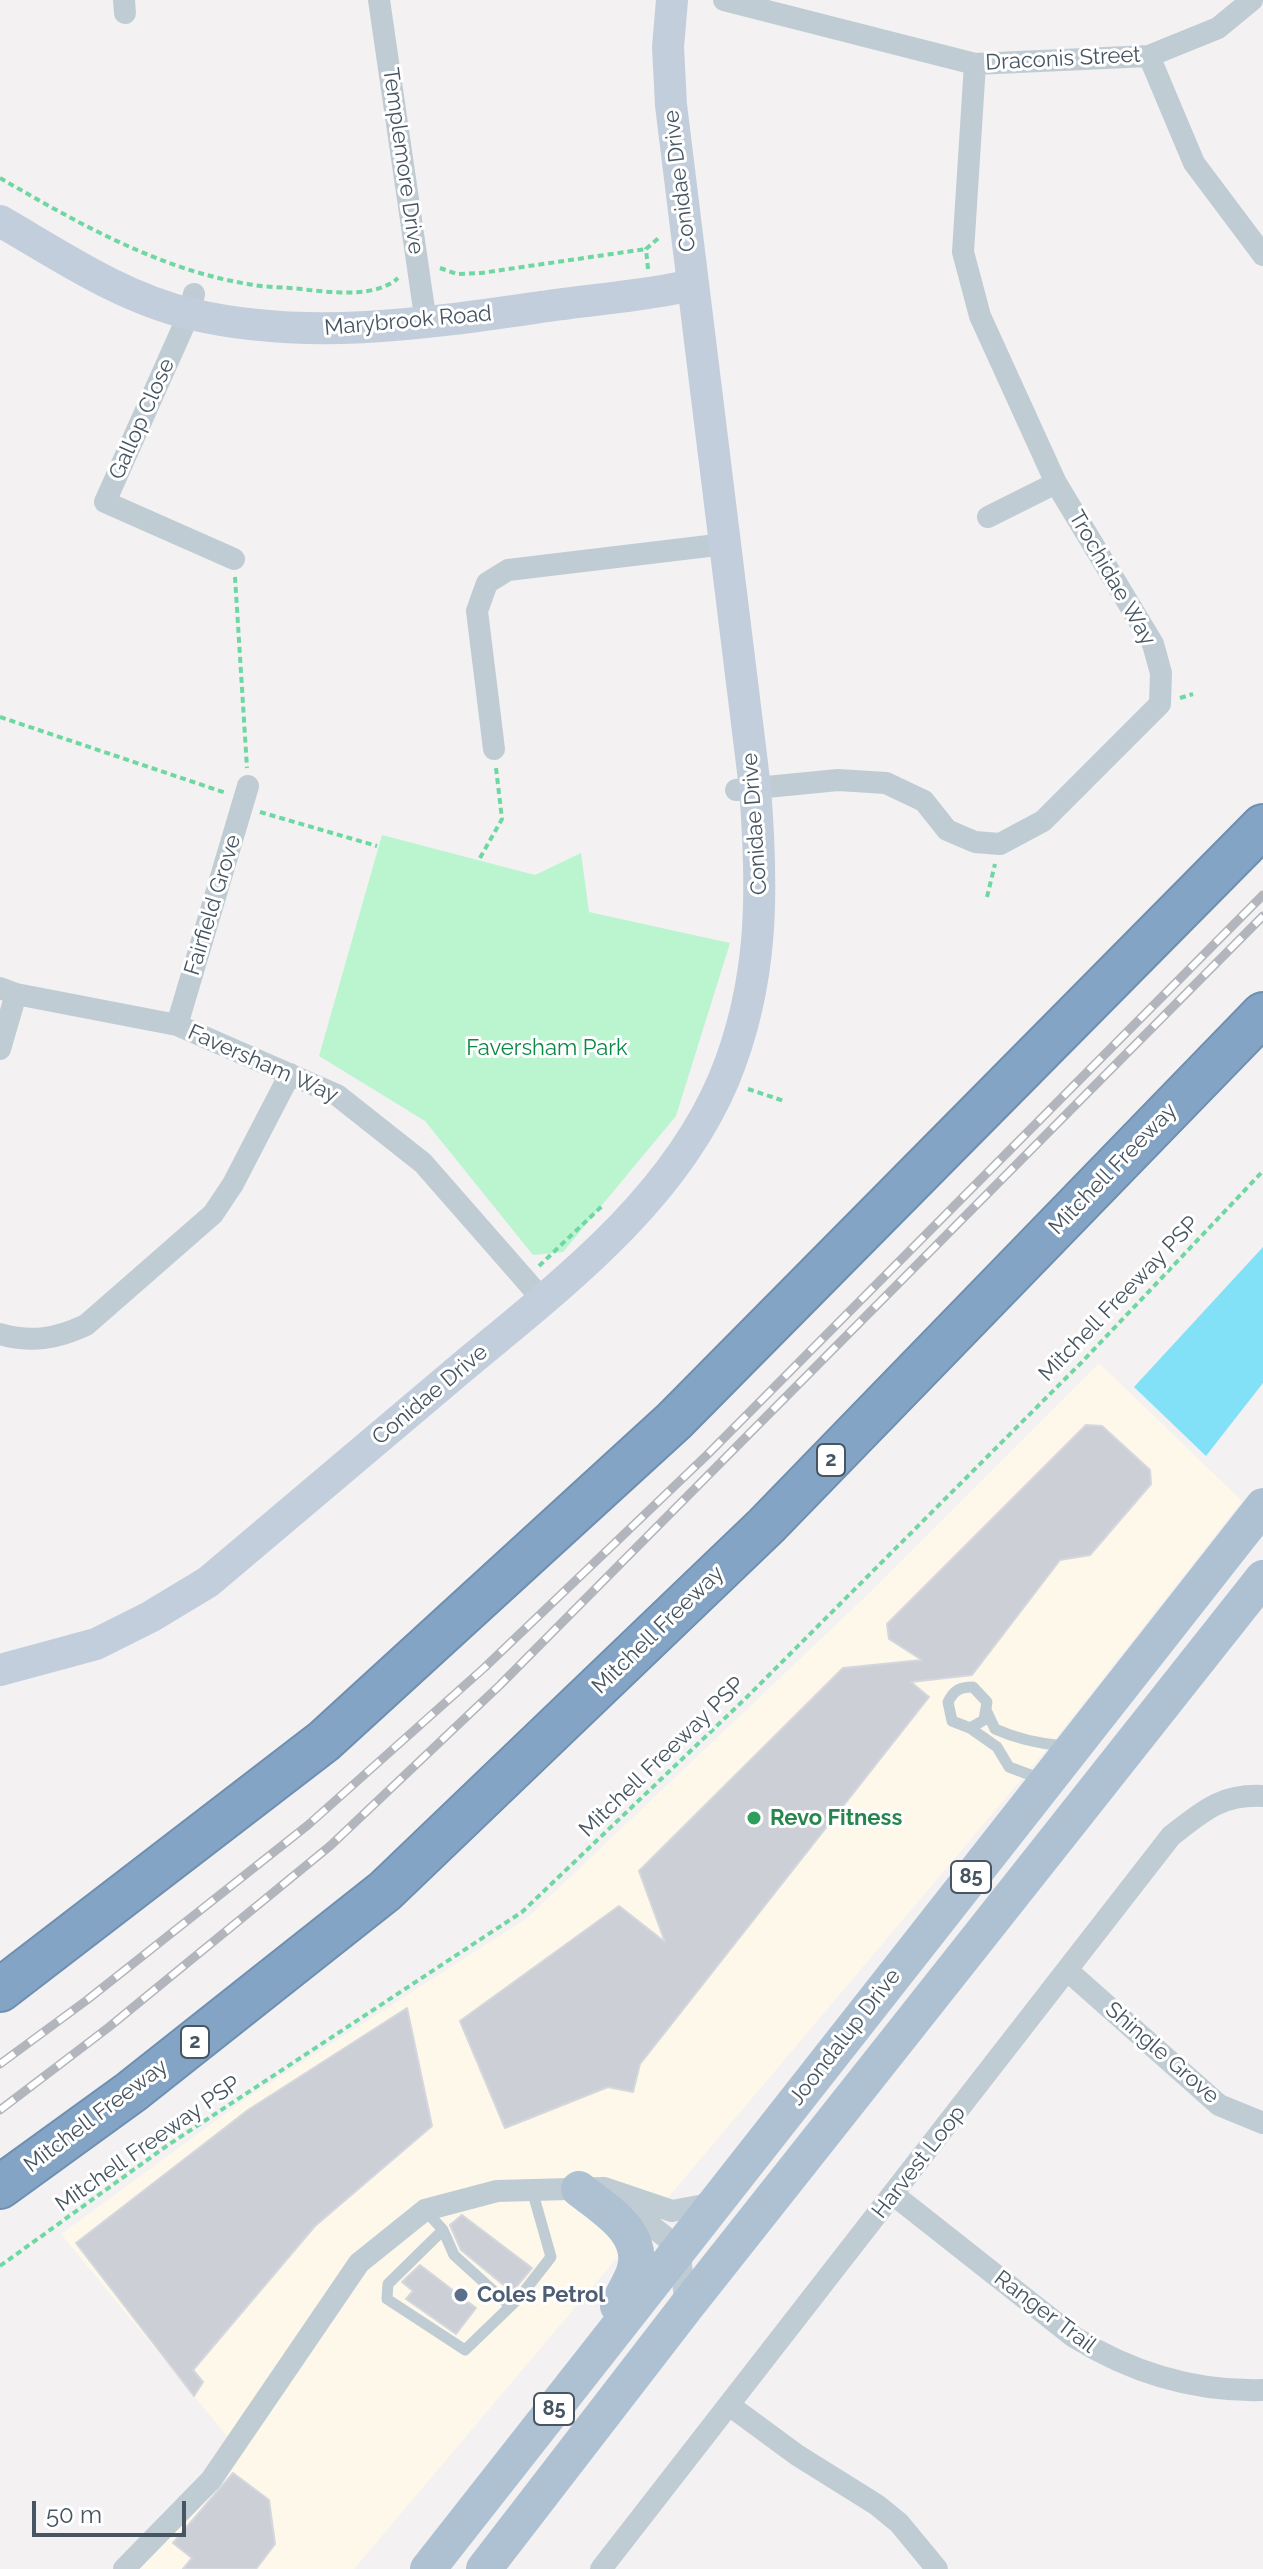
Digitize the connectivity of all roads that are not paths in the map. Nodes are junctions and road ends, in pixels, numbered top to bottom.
1 (379, 0) edge
2 (652, 0) edge
3 (672, 0) edge
4 (724, 0) edge
5 (1252, 0) edge
6 (1149, 56) junction
7 (975, 64) junction
8 (0, 201) edge
9 (0, 221) edge
10 (1263, 255) edge
11 (671, 272) junction
12 (191, 304) junction
13 (425, 312) junction
14 (1056, 483) junction
15 (988, 517) dead end
16 (715, 545) junction
17 (234, 559) road end
18 (494, 749) road end
19 (745, 789) junction
20 (244, 797) road end
21 (1263, 826) edge
22 (8, 991) edge
23 (1263, 1014) edge
24 (177, 1025) junction
25 (0, 1049) edge
26 (290, 1074) junction
27 (534, 1288) junction
28 (0, 1334) edge
29 (1263, 1506) edge
30 (1263, 1578) edge
31 (0, 1654) edge
32 (0, 1670) edge
33 (987, 1712) junction
34 (970, 1728) junction
35 (1074, 1747) junction
36 (1127, 1750) junction
37 (1046, 1782) junction
38 (1263, 1796) edge
39 (1068, 1971) junction
40 (2, 1988) edge
41 (1263, 2123) edge
42 (0, 2187) edge
43 (592, 2188) junction
44 (532, 2190) junction
45 (894, 2195) junction
46 (715, 2203) junction
47 (425, 2210) junction
48 (443, 2230) junction
49 (679, 2248) junction
50 (510, 2306) junction
51 (686, 2307) junction
52 (601, 2348) junction
53 (1263, 2390) edge
54 (729, 2405) junction
55 (124, 2569) edge
56 (428, 2569) edge
57 (484, 2569) edge
58 (601, 2569) edge
59 (937, 2569) edge

1 - 13 street, Templemore Drive
2 - 11 street, Conidae Drive
3 - 11 street, Conidae Drive
4 - 7 street, Draconis Street
5 - 6 street, Draconis Street
6 - 7 street, Draconis Street
6 - 10 street
7 - 14 street, Trochidae Way
8 - 12 street, Marybrook Road
9 - 12 street, Marybrook Road
11 - 13 street, Marybrook Road
11 - 16 street, Conidae Drive
12 - 13 street, Marybrook Road
12 - 17 street, Gallop Close
14 - 15 street
14 - 19 street, Trochidae Way
16 - 18 street
16 - 19 street, Conidae Drive
19 - 27 street, Conidae Drive
19 - 27 street, Conidae Drive
20 - 24 street, Fairfield Grove
21 - 40 highway
22 - 24 street, Faversham Way
22 - 25 street
23 - 42 highway, Mitchell Freeway / 2
24 - 26 street, Faversham Way
26 - 27 street, Faversham Way
26 - 28 street
27 - 31 street, Conidae Drive
27 - 32 street, Conidae Drive
29 - 35 main road, Joondalup Drive / 85
30 - 36 main road, Joondalup Drive / 85
33 - 34 lane
33 - 34 lane
33 - 35 lane
34 - 37 lane
35 - 37 main road, Joondalup Drive / 85
36 - 37 main road
36 - 51 main road, Joondalup Drive / 85
37 - 46 main road, Joondalup Drive / 85
38 - 39 street, Harvest Loop
39 - 41 street, Shingle Grove
39 - 45 street, Harvest Loop
43 - 44 street
43 - 46 street
43 - 49 street
43 - 52 main road
44 - 47 street
44 - 50 lane
45 - 53 street, Ranger Trail
45 - 54 street, Harvest Loop
46 - 49 main road, Joondalup Drive / 85
47 - 48 lane
47 - 55 street
48 - 50 lane
48 - 50 lane
49 - 51 street
49 - 52 main road, Joondalup Drive / 85
51 - 57 main road, Joondalup Drive / 85
52 - 56 main road, Joondalup Drive / 85
54 - 58 street, Harvest Loop
54 - 59 street

